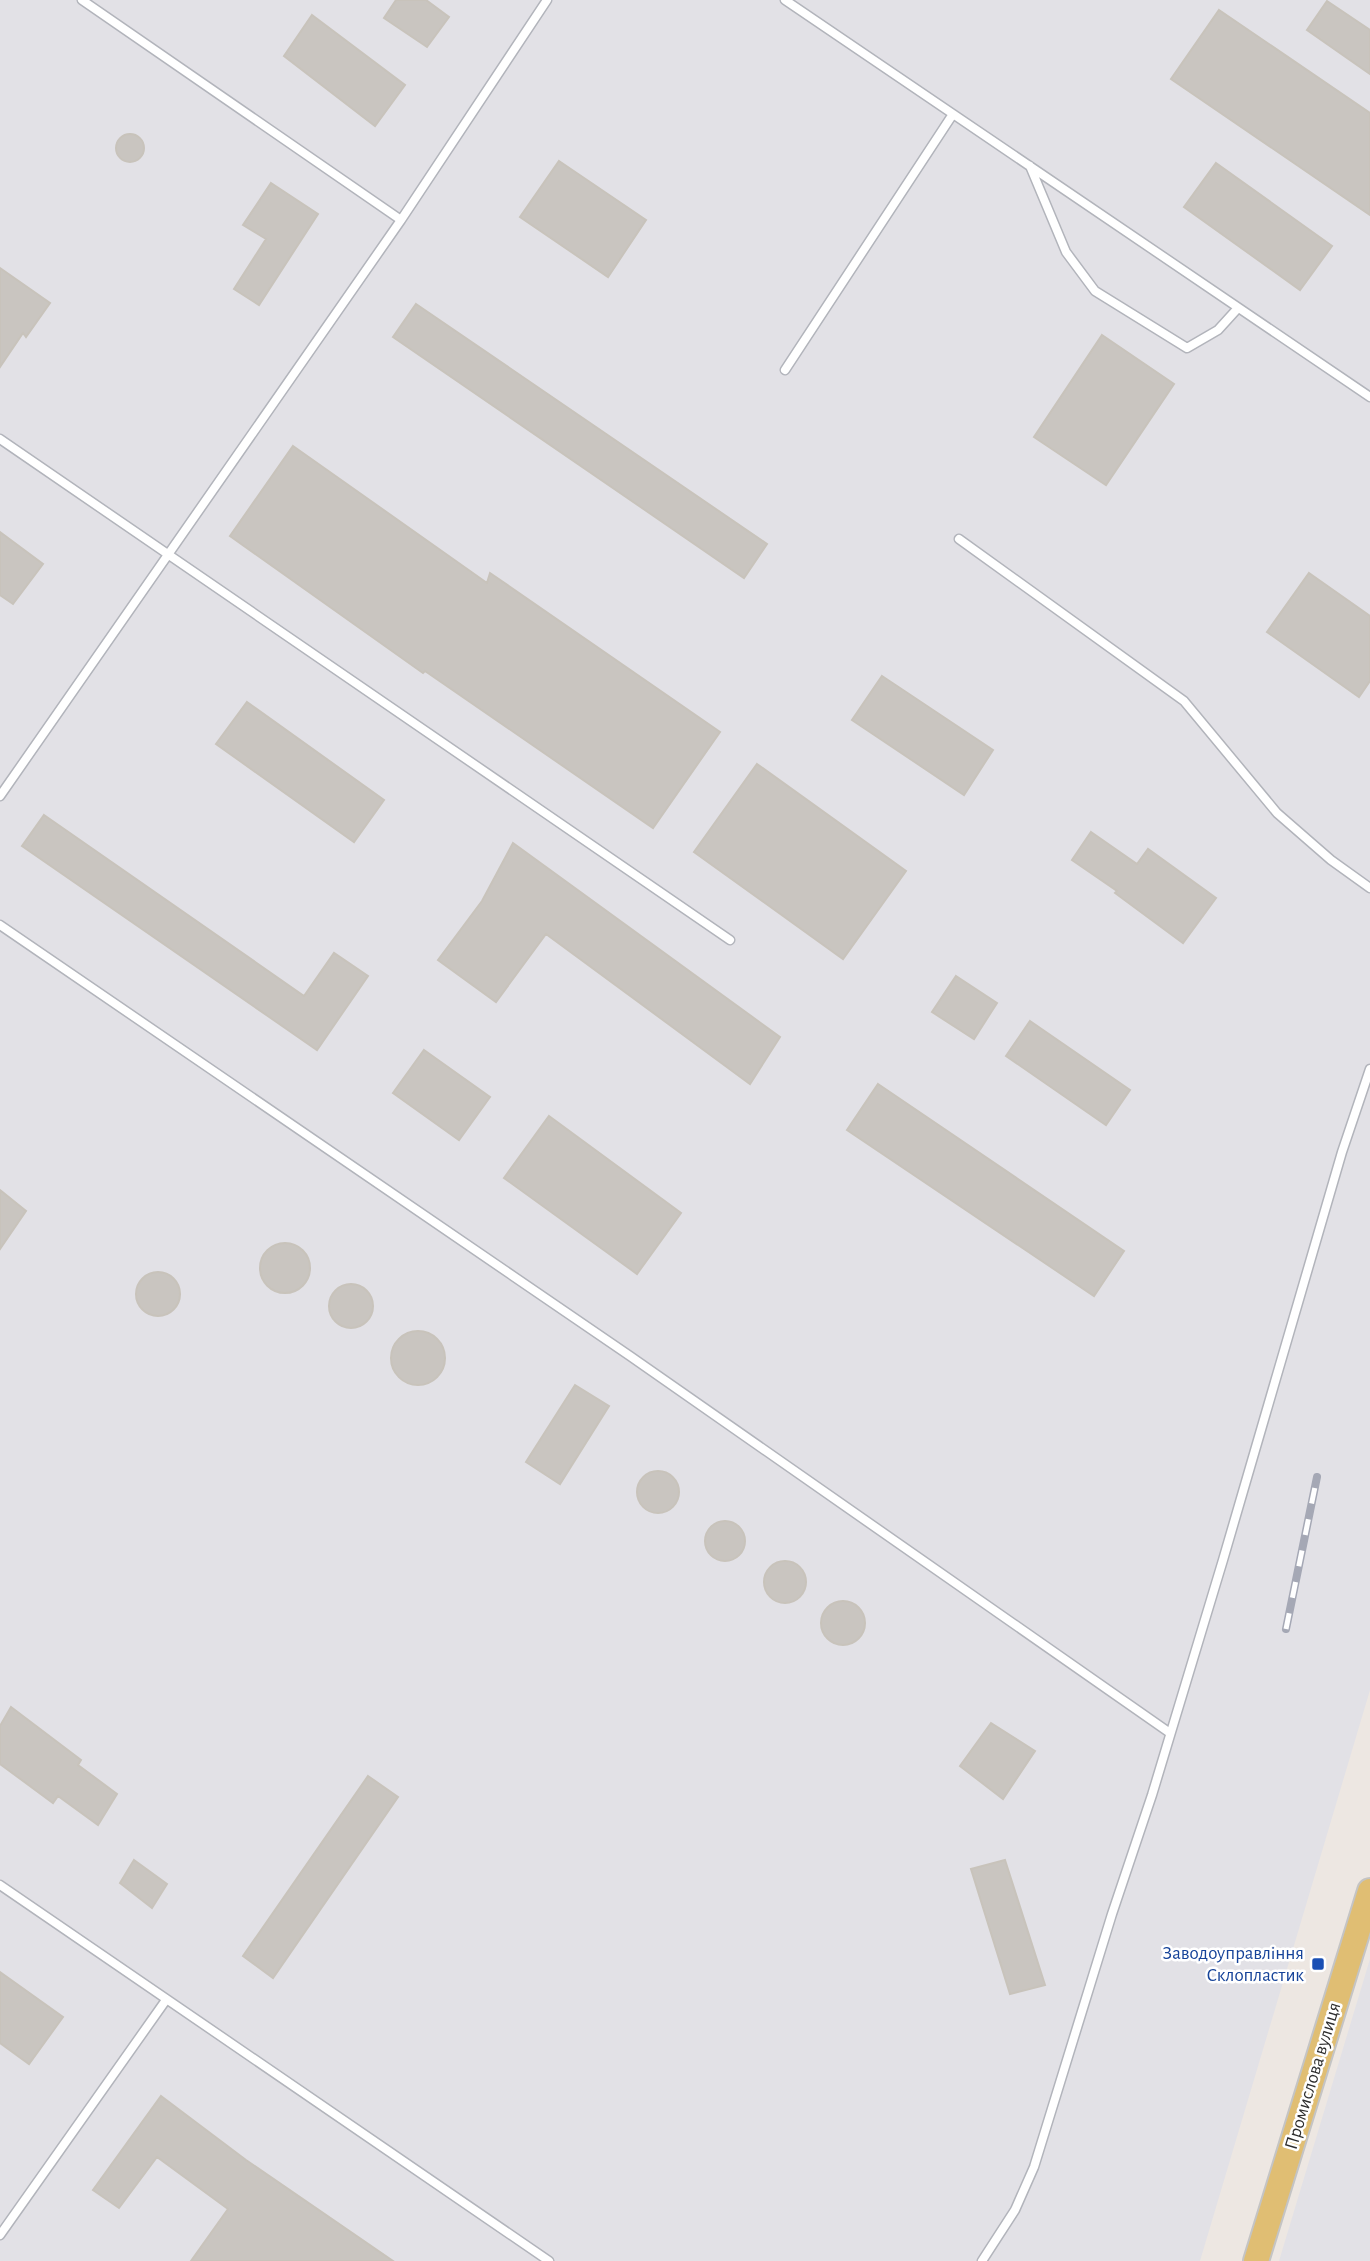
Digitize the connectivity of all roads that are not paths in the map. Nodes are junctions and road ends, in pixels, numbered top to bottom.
1 (82, 0) edge
2 (547, 0) edge
3 (785, 0) edge
4 (953, 114) junction
5 (1030, 166) junction
6 (401, 220) junction
7 (1238, 308) junction
8 (785, 370) dead end
9 (1370, 397) edge
10 (0, 439) edge
11 (959, 539) dead end
12 (169, 556) junction
13 (0, 796) edge
14 (1370, 888) edge
15 (0, 925) edge
16 (730, 940) dead end
17 (1370, 1069) edge
18 (1170, 1732) junction
19 (0, 1885) edge
20 (1370, 1891) edge
21 (166, 2000) junction
22 (0, 2235) edge
23 (549, 2261) edge
24 (982, 2261) edge
25 (1256, 2261) edge

1 - 6 lane
2 - 6 lane
3 - 4 lane
4 - 5 lane
4 - 8 lane
5 - 7 lane
5 - 7 lane
6 - 12 lane
7 - 9 lane
10 - 12 lane
11 - 14 lane
12 - 13 lane
12 - 16 lane
15 - 18 lane
17 - 18 lane
18 - 24 lane
19 - 21 lane
20 - 25 main road, Промислова вулиця
21 - 22 lane
21 - 23 lane

